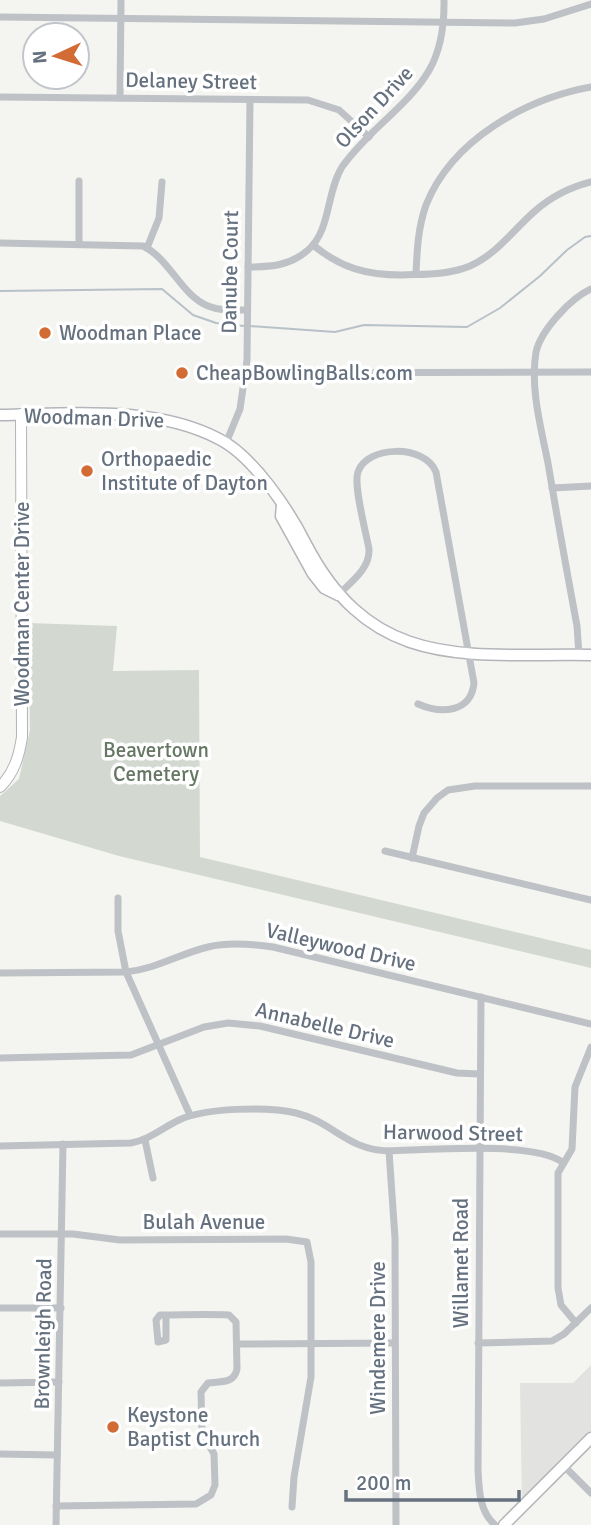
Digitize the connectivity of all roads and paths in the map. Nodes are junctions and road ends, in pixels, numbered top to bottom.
1 (121, 0) edge
2 (444, 0) edge
3 (591, 4) edge
4 (0, 18) edge
5 (121, 19) junction
6 (444, 22) junction
7 (591, 87) edge
8 (0, 97) edge
9 (120, 98) junction
10 (250, 100) junction
11 (369, 137) junction
12 (79, 181) dead end
13 (591, 181) edge
14 (162, 183) dead end
15 (0, 243) edge
16 (79, 244) junction
17 (313, 245) junction
18 (146, 248) junction
19 (248, 267) junction
20 (416, 274) junction
21 (591, 289) edge
22 (246, 310) junction
23 (591, 372) edge
24 (246, 373) junction
25 (535, 373) junction
26 (21, 414) junction
27 (0, 415) edge
28 (226, 443) junction
29 (591, 486) edge
30 (552, 488) junction
31 (338, 595) junction
32 (579, 654) junction
33 (469, 655) junction
34 (591, 655) edge
35 (418, 704) dead end
36 (591, 786) edge
37 (0, 787) edge
38 (385, 851) dead end
39 (412, 858) junction
40 (118, 898) dead end
41 (591, 900) edge
42 (125, 972) junction
43 (0, 973) edge
44 (481, 997) junction
45 (591, 1024) edge
46 (159, 1045) junction
47 (591, 1047) edge
48 (0, 1058) edge
49 (479, 1074) junction
50 (190, 1115) junction
51 (145, 1140) junction
52 (63, 1144) junction
53 (0, 1146) edge
54 (479, 1149) junction
55 (389, 1151) junction
56 (562, 1162) junction
57 (153, 1178) dead end
58 (0, 1234) edge
59 (62, 1234) junction
60 (0, 1308) edge
61 (61, 1308) junction
62 (591, 1308) edge
63 (166, 1315) dead end
64 (576, 1323) junction
65 (311, 1342) junction
66 (395, 1343) junction
67 (478, 1343) junction
68 (237, 1344) junction
69 (0, 1382) edge
70 (59, 1382) junction
71 (591, 1438) edge
72 (0, 1454) edge
73 (57, 1455) junction
74 (564, 1465) junction
75 (591, 1493) edge
76 (56, 1506) junction
77 (292, 1507) dead end
78 (56, 1525) edge
79 (396, 1525) edge
80 (495, 1525) edge
81 (505, 1525) edge

1 - 5 street
2 - 6 street, Olson Drive
3 - 6 street
4 - 5 street
5 - 6 street
5 - 9 street
6 - 11 street, Olson Drive
7 - 20 street
8 - 9 street, Delaney Street
9 - 10 street, Delaney Street
10 - 11 street, Delaney Street
10 - 19 street, Danube Court
11 - 17 street, Olson Drive
12 - 16 street
13 - 20 street
14 - 18 street
15 - 16 street
16 - 18 street
17 - 19 street
17 - 20 street
18 - 22 street
19 - 22 street, Danube Court
21 - 25 street
22 - 24 street, Danube Court
23 - 25 street
24 - 25 street
24 - 28 street, Danube Court
25 - 30 street
26 - 27 main road, Woodman Drive
26 - 28 main road, Woodman Drive
26 - 37 street, Woodman Center Drive
28 - 31 main road, Woodman Drive
29 - 30 street
30 - 32 street
31 - 33 main road, Woodman Drive
31 - 33 street
32 - 33 main road, Woodman Drive
32 - 34 main road, Woodman Drive
33 - 35 street
36 - 39 street
38 - 39 street
39 - 41 street
40 - 42 street
42 - 43 street, Valleywood Drive
42 - 44 street, Valleywood Drive
42 - 46 street
44 - 45 street, Valleywood Drive
44 - 49 street, Willamet Road
46 - 48 street, Annabelle Drive
46 - 49 street, Annabelle Drive
46 - 50 street
47 - 56 street
49 - 54 street, Willamet Road
50 - 51 street, Harwood Street
50 - 55 street, Harwood Street
51 - 52 street, Harwood Street
51 - 57 street
52 - 53 street, Harwood Street
52 - 59 street, Brownleigh Road
54 - 55 street, Harwood Street
54 - 56 street, Harwood Street
54 - 67 street, Willamet Road
55 - 66 street, Windemere Drive
56 - 64 street
58 - 59 street, Bulah Avenue
59 - 61 street, Brownleigh Road
59 - 65 street, Bulah Avenue
60 - 61 street
61 - 70 street, Brownleigh Road
62 - 64 street
63 - 68 street
64 - 67 street
65 - 66 street
65 - 68 street
65 - 77 street
66 - 79 street, Windemere Drive
67 - 80 street, Willamet Road
68 - 76 street
69 - 70 street
70 - 73 street, Brownleigh Road
71 - 74 main road
72 - 73 street
73 - 76 street, Brownleigh Road
74 - 75 street
74 - 81 main road
76 - 78 street, Brownleigh Road

